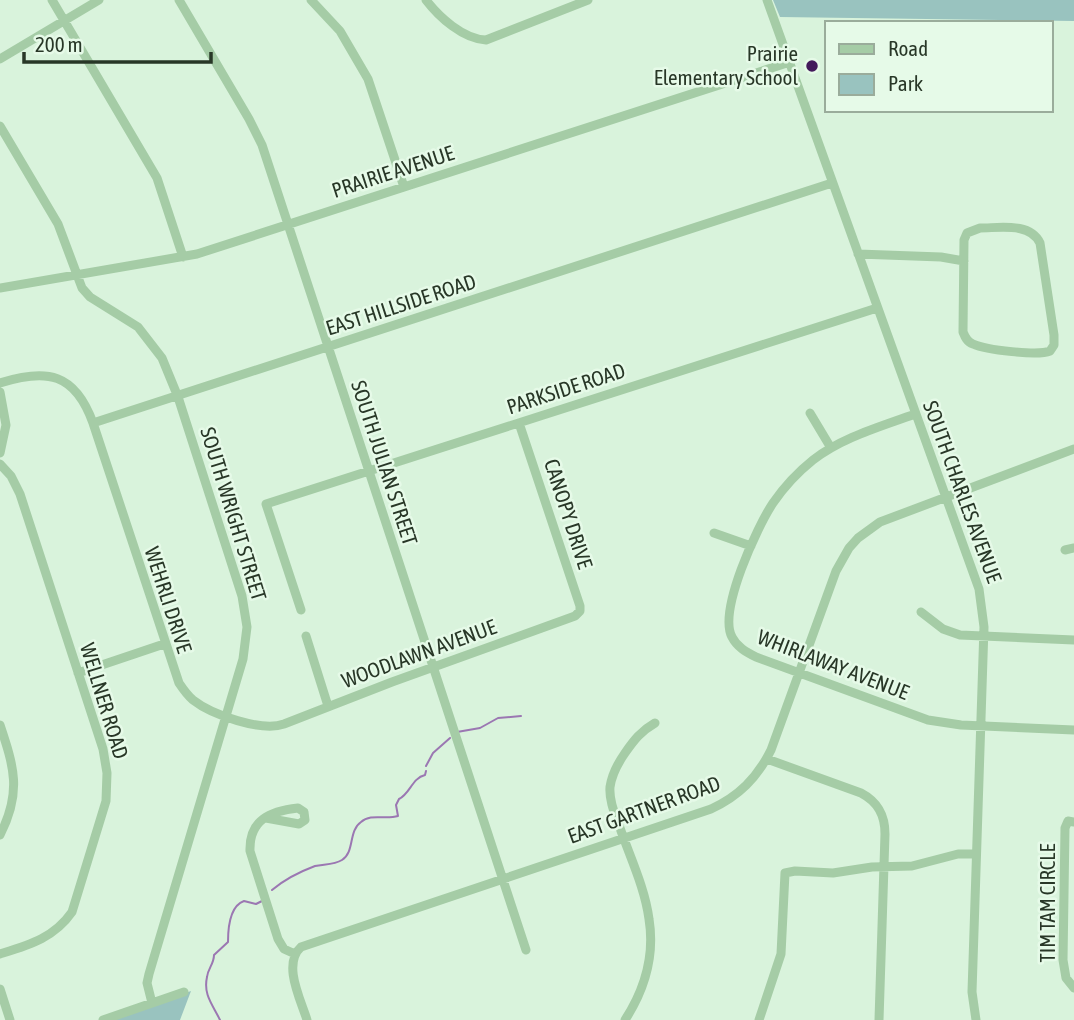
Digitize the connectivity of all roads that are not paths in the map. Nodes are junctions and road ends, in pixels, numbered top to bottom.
1 (52, 0) edge
2 (99, 0) edge
3 (179, 0) edge
4 (312, 0) edge
5 (426, 0) edge
6 (588, 0) edge
7 (768, 0) edge
8 (64, 20) junction
9 (0, 59) edge
10 (790, 62) junction
11 (0, 126) edge
12 (832, 183) junction
13 (404, 187) junction
14 (288, 225) junction
15 (858, 254) junction
16 (183, 257) junction
17 (964, 261) junction
18 (75, 275) junction
19 (0, 288) edge
20 (877, 307) junction
21 (327, 347) junction
22 (0, 383) edge
23 (0, 391) edge
24 (178, 397) junction
25 (810, 413) dead end
26 (915, 414) junction
27 (519, 423) junction
28 (93, 424) junction
29 (831, 448) junction
30 (1074, 449) edge
31 (0, 453) edge
32 (0, 464) edge
33 (368, 471) junction
34 (946, 497) junction
35 (714, 533) dead end
36 (751, 546) junction
37 (301, 610) dead end
38 (921, 612) dead end
39 (575, 616) joint
40 (306, 636) dead end
41 (984, 636) junction
42 (1074, 640) edge
43 (164, 644) junction
44 (432, 667) junction
45 (78, 673) junction
46 (798, 673) junction
47 (328, 706) junction
48 (226, 716) junction
49 (654, 723) dead end
50 (0, 725) edge
51 (979, 726) junction
52 (275, 727) joint
53 (1074, 730) edge
54 (766, 759) junction
55 (267, 818) dead end
56 (1074, 822) edge
57 (0, 835) edge
58 (624, 839) junction
59 (976, 854) junction
60 (884, 867) junction
61 (502, 879) junction
62 (526, 950) dead end
63 (0, 954) edge
64 (295, 954) junction
65 (1074, 988) edge
66 (0, 989) edge
67 (184, 992) dead end
68 (152, 1003) junction
69 (10, 1020) edge
70 (103, 1020) edge
71 (307, 1020) edge
72 (625, 1020) edge
73 (759, 1020) edge
74 (879, 1020) edge
75 (976, 1020) edge

1 - 8 street
2 - 8 street
3 - 14 street, SOUTH JULIAN STREET
4 - 13 street
5 - 6 street
7 - 10 street, SOUTH CHARLES AVENUE
8 - 9 street
8 - 16 street
10 - 12 street, SOUTH CHARLES AVENUE
10 - 13 street, PRAIRIE AVENUE
11 - 18 street, SOUTH WRIGHT STREET
12 - 15 street, SOUTH CHARLES AVENUE
12 - 21 street, EAST HILLSIDE ROAD
13 - 14 street, PRAIRIE AVENUE
14 - 16 street, PRAIRIE AVENUE
14 - 21 street, SOUTH JULIAN STREET
15 - 17 street
15 - 20 street, SOUTH CHARLES AVENUE
16 - 18 street, PRAIRIE AVENUE
17 - 17 street
18 - 19 street, PRAIRIE AVENUE
18 - 24 street, SOUTH WRIGHT STREET
20 - 26 street, SOUTH CHARLES AVENUE
20 - 27 street, PARKSIDE ROAD
21 - 24 street, EAST HILLSIDE ROAD
21 - 33 street, SOUTH JULIAN STREET
22 - 28 street
23 - 31 street
24 - 28 street, EAST HILLSIDE ROAD
24 - 48 street, SOUTH WRIGHT STREET
25 - 29 street
26 - 29 street, WHIRLAWAY AVENUE
26 - 34 street, SOUTH CHARLES AVENUE
27 - 33 street, PARKSIDE ROAD
27 - 39 street, CANOPY DRIVE
28 - 43 street, WEHRLI DRIVE
29 - 36 street, WHIRLAWAY AVENUE
30 - 34 street, EAST GARTNER ROAD
32 - 45 street, WELLNER ROAD
33 - 37 street, PARKSIDE ROAD
33 - 44 street, SOUTH JULIAN STREET
34 - 41 street, SOUTH CHARLES AVENUE
34 - 46 street, EAST GARTNER ROAD
35 - 36 street
36 - 46 street, WHIRLAWAY AVENUE
38 - 41 street
39 - 44 street, WOODLAWN AVENUE
40 - 47 street
41 - 42 street
41 - 51 street, SOUTH CHARLES AVENUE
43 - 45 street
43 - 48 street, WEHRLI DRIVE
44 - 47 street, WOODLAWN AVENUE
44 - 61 street, SOUTH JULIAN STREET
45 - 63 street, WELLNER ROAD
46 - 51 street, WHIRLAWAY AVENUE
46 - 54 street, EAST GARTNER ROAD
47 - 52 street, WOODLAWN AVENUE
48 - 52 street, WEHRLI DRIVE
48 - 68 street, SOUTH WRIGHT STREET
49 - 58 street
50 - 57 street
51 - 53 street, WHIRLAWAY AVENUE
51 - 59 street, SOUTH CHARLES AVENUE
54 - 58 street, EAST GARTNER ROAD
54 - 60 street
55 - 64 street
56 - 65 street, TIM TAM CIRCLE
58 - 61 street, EAST GARTNER ROAD
58 - 72 street
59 - 60 street
59 - 75 street, SOUTH CHARLES AVENUE
60 - 73 street
60 - 74 street
61 - 62 street, SOUTH JULIAN STREET
61 - 64 street, EAST GARTNER ROAD
64 - 71 street
66 - 69 street
67 - 68 street
68 - 70 street

